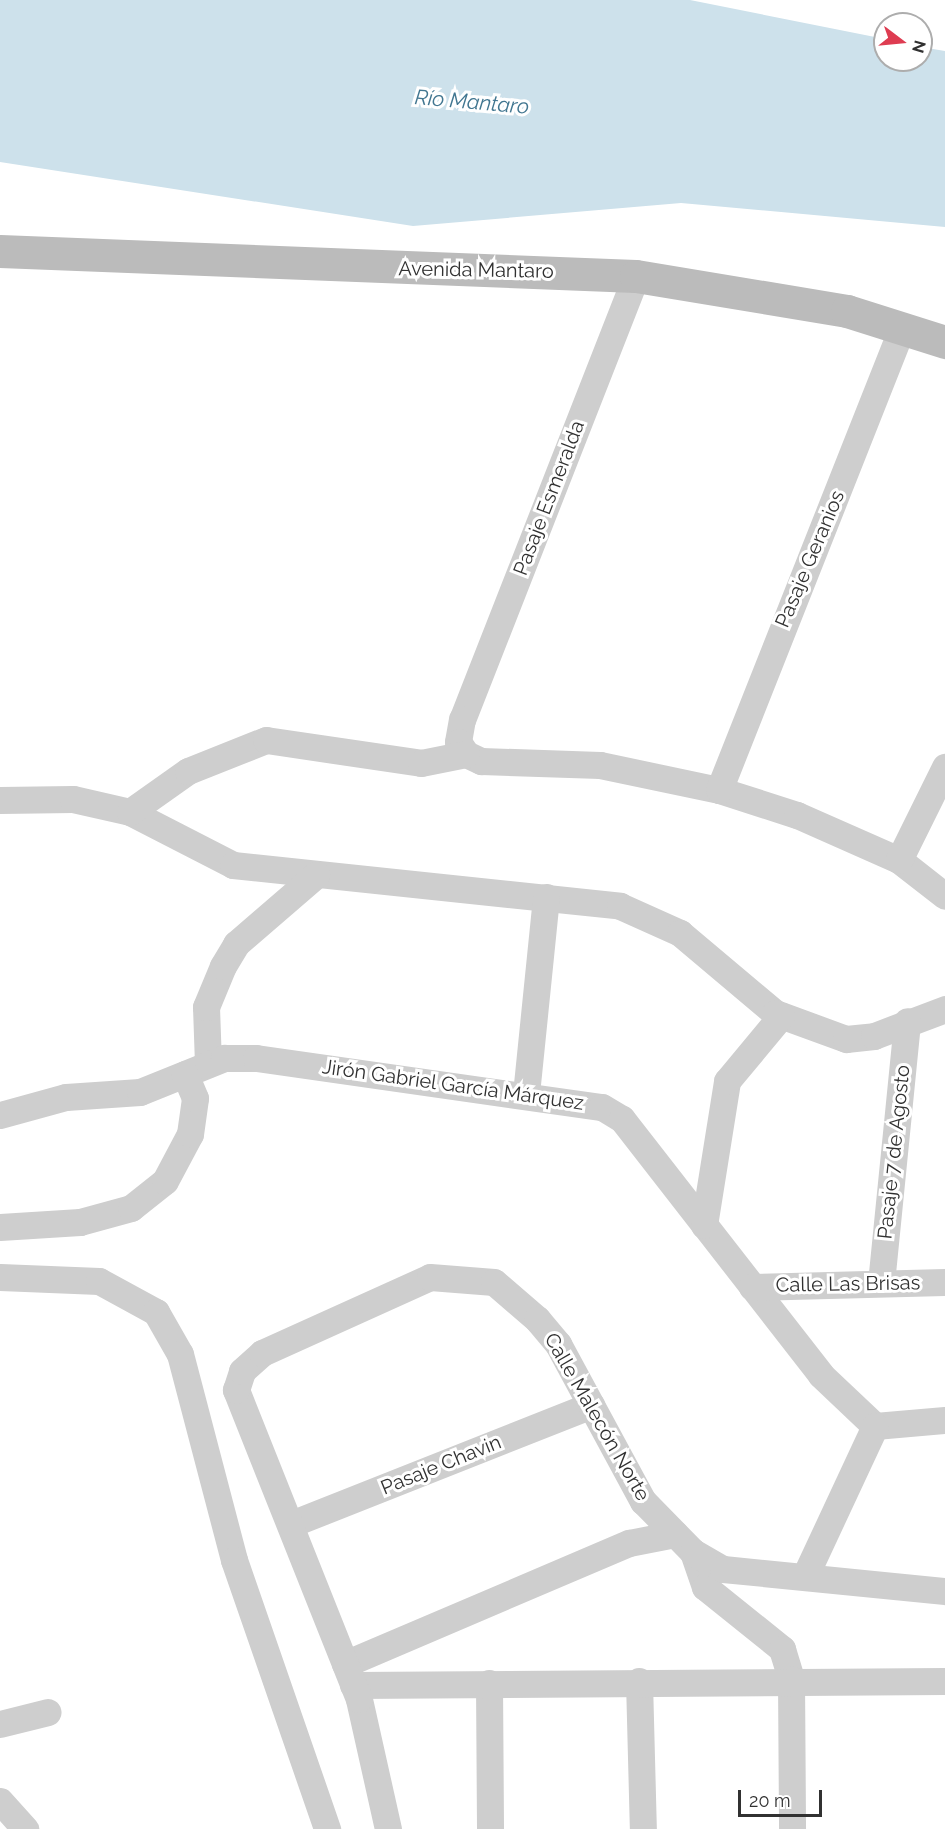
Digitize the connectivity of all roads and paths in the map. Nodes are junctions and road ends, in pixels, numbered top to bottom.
1 (0, 251) edge
2 (636, 276) junction
3 (902, 328) junction
4 (945, 342) edge
5 (466, 754) junction
6 (945, 767) edge
7 (719, 790) junction
8 (0, 800) edge
9 (130, 812) junction
10 (899, 860) junction
11 (316, 875) junction
12 (945, 896) edge
13 (546, 897) junction
14 (945, 1009) edge
15 (781, 1016) junction
16 (907, 1022) junction
17 (197, 1069) junction
18 (526, 1094) junction
19 (0, 1115) edge
20 (704, 1225) junction
21 (0, 1227) edge
22 (0, 1277) edge
23 (945, 1282) edge
24 (881, 1283) junction
25 (752, 1287) junction
26 (591, 1405) junction
27 (945, 1420) edge
28 (876, 1426) junction
29 (291, 1524) junction
30 (684, 1543) junction
31 (806, 1574) junction
32 (945, 1591) edge
33 (349, 1674) junction
34 (791, 1679) junction
35 (639, 1681) junction
36 (945, 1681) edge
37 (489, 1683) junction
38 (48, 1712) dead end
39 (0, 1724) edge
40 (0, 1801) edge
41 (25, 1829) edge
42 (327, 1829) edge
43 (388, 1829) edge
44 (490, 1829) edge
45 (643, 1829) edge
46 (792, 1829) edge

1 - 2 street, Avenida Mantaro
2 - 3 street, Avenida Mantaro
2 - 5 street, Pasaje Esmeralda
3 - 4 street, Avenida Mantaro
3 - 7 street, Pasaje Geranios
5 - 7 street
5 - 9 street
6 - 10 street
7 - 10 street
8 - 9 street
9 - 11 street
10 - 12 street
11 - 13 street
11 - 17 street
13 - 15 street
13 - 18 street
14 - 16 street
15 - 16 street
15 - 20 street
16 - 24 street, Pasaje 7 de Agosto
17 - 18 street, Jirón Gabriel García Márquez
17 - 19 street, Jirón Gabriel García Márquez
17 - 21 street
18 - 20 street, Jirón Gabriel García Márquez
20 - 25 street, Jirón Gabriel García Márquez
22 - 42 street
23 - 24 street, Calle Las Brisas
24 - 25 street, Calle Las Brisas
25 - 28 street, Jirón Gabriel García Márquez
26 - 29 street, Pasaje Chavin
26 - 29 street, Calle Malecón Norte
26 - 30 street, Calle Malecón Norte
27 - 28 street
28 - 31 street
29 - 33 street, Calle Malecón Norte
30 - 31 street, Calle Malecón Norte
30 - 33 street
30 - 34 street
31 - 32 street, Calle Malecón Norte
33 - 37 street
33 - 43 street, Calle Malecón Norte
34 - 35 street
34 - 36 street
34 - 46 street
35 - 37 street
35 - 45 street
37 - 44 street
38 - 39 street
40 - 41 street

